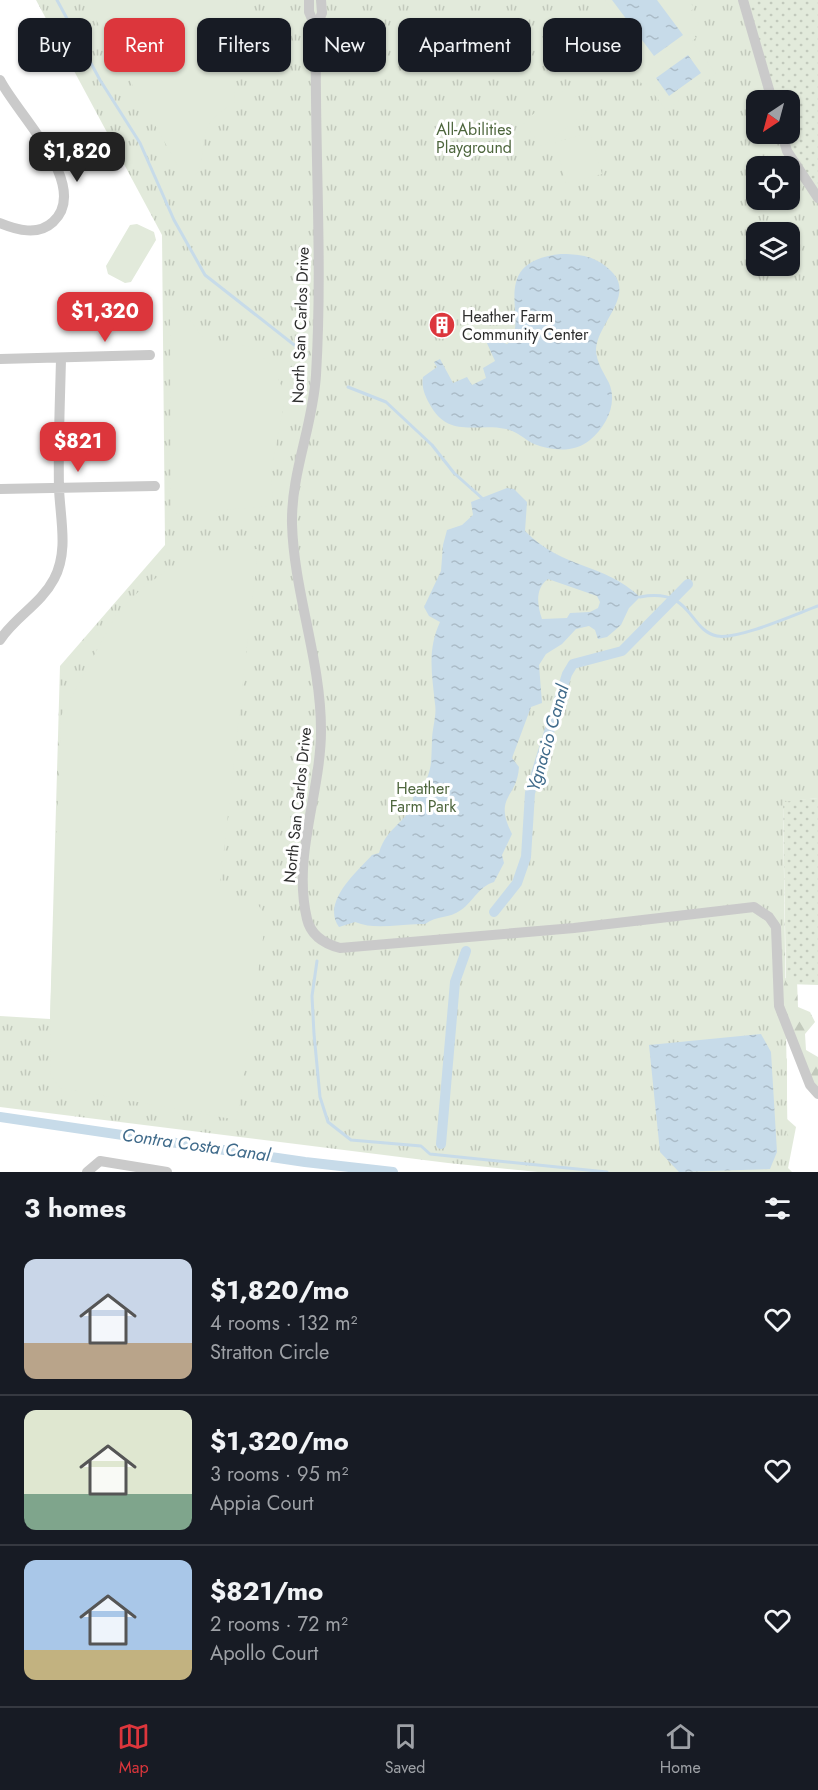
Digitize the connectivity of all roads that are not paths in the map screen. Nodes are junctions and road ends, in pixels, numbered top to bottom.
1 (309, 0) edge
2 (321, 0) edge
3 (743, 0) edge
4 (311, 18) edge
5 (320, 18) edge
6 (315, 72) edge
7 (0, 80) edge
8 (769, 90) edge
9 (785, 144) edge
10 (818, 198) edge
11 (0, 223) edge
12 (150, 355) dead end
13 (0, 358) edge
14 (61, 359) junction
15 (155, 486) dead end
16 (59, 488) junction
17 (0, 489) edge
18 (0, 640) edge
19 (818, 1094) edge
20 (87, 1172) edge
21 (167, 1172) edge

1 - 4 street, North San Carlos Drive
2 - 5 street, North San Carlos Drive
3 - 8 street
6 - 19 street, North San Carlos Drive
7 - 11 street
9 - 10 street
12 - 14 street
13 - 14 street
14 - 16 street
15 - 16 street
16 - 17 street
16 - 18 street
20 - 21 street

